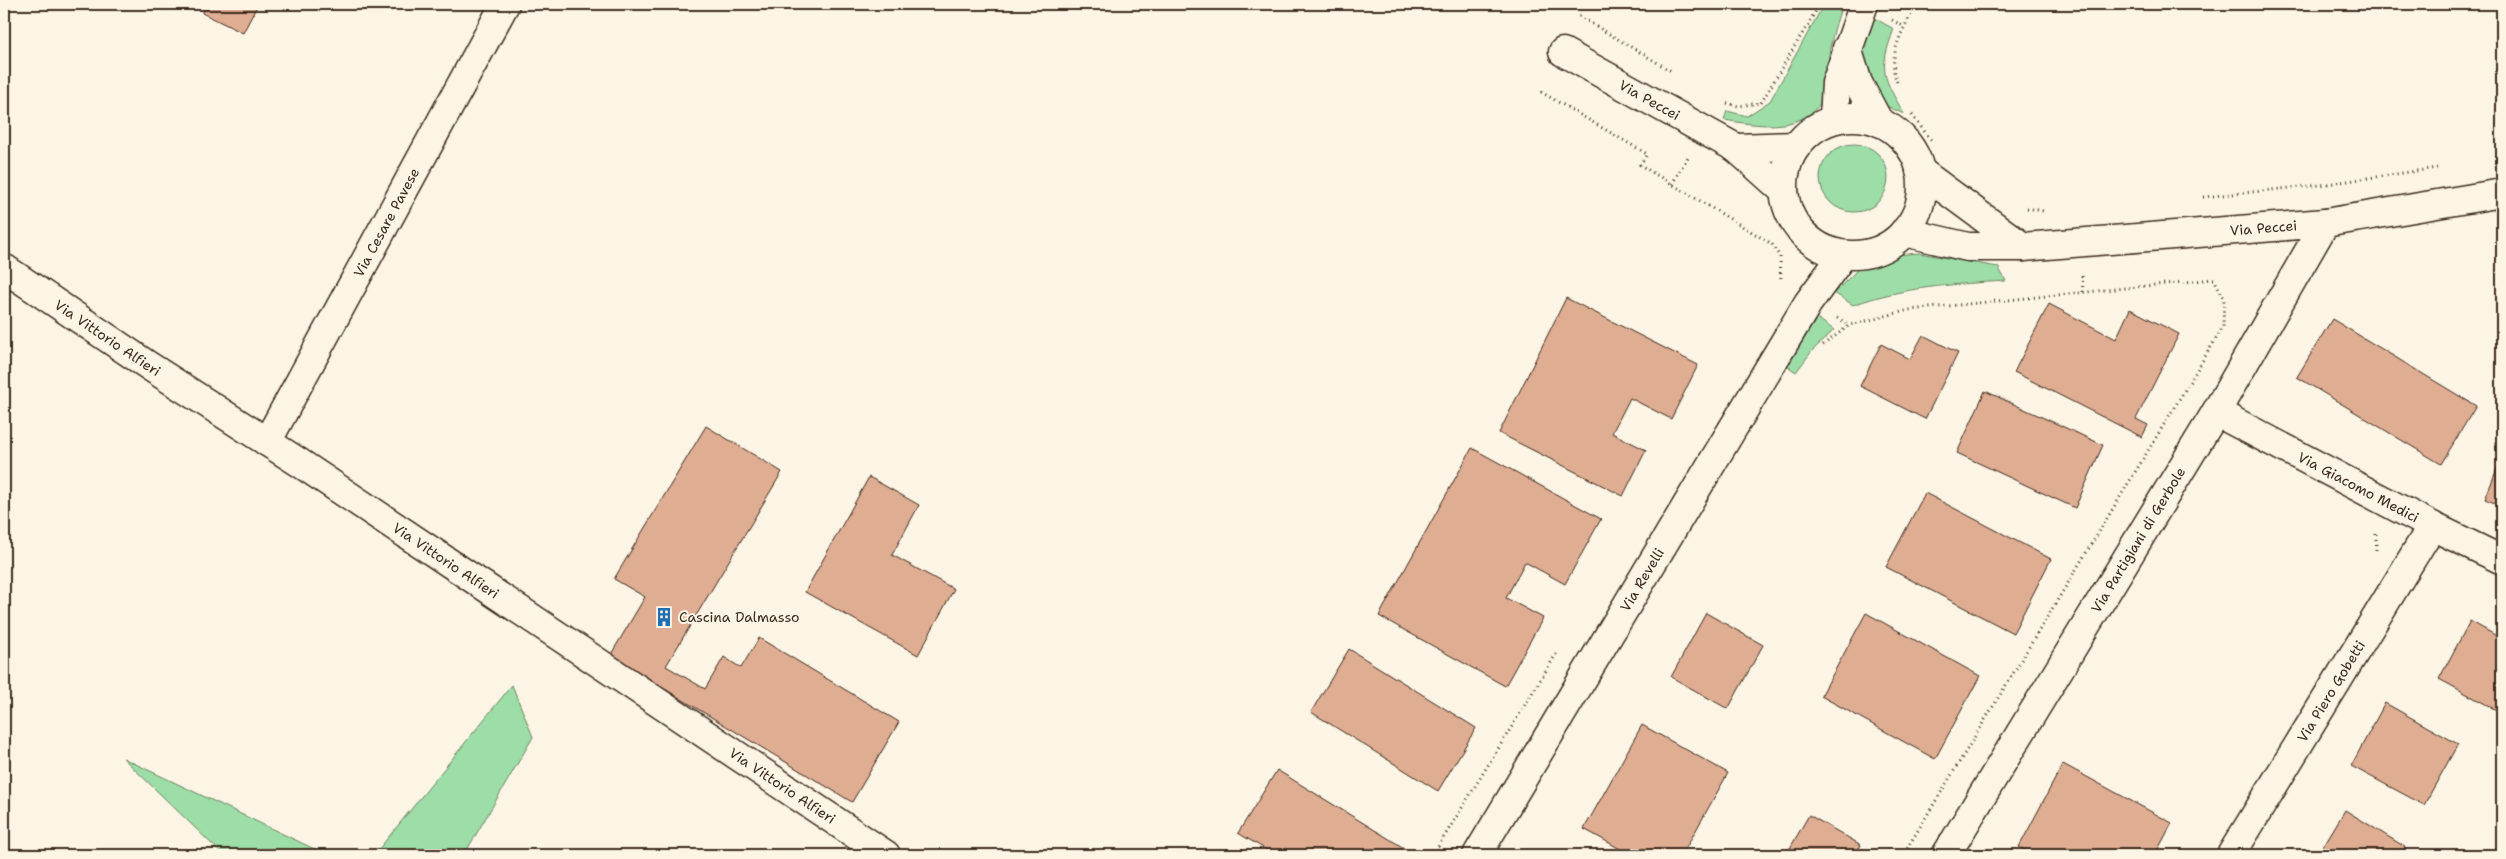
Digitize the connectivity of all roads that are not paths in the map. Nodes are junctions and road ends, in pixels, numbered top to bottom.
1 (505, 4) edge
2 (1864, 4) edge
3 (1847, 48) junction
4 (1564, 52) dead end
5 (1834, 119) junction
6 (1879, 122) junction
7 (1797, 146) junction
8 (1736, 148) junction
9 (1920, 171) junction
10 (1784, 191) junction
11 (2502, 193) edge
12 (2326, 223) junction
13 (1904, 232) junction
14 (1813, 242) junction
15 (2023, 247) junction
16 (1843, 255) junction
17 (4, 268) edge
18 (1808, 303) junction
19 (2216, 412) junction
20 (267, 442) junction
21 (2432, 526) junction
22 (2502, 560) edge
23 (886, 855) edge
24 (1478, 855) edge
25 (1946, 855) edge
26 (2231, 855) edge

1 - 20 street, Via Cesare Pavese
2 - 3 street
3 - 5 street
3 - 6 street
4 - 8 street, Via Peccei
5 - 6 street
5 - 7 street
6 - 9 street
7 - 8 street
7 - 10 street
8 - 10 street, Via Peccei
9 - 13 street
9 - 15 street
10 - 14 street
11 - 12 street, Via Peccei
12 - 15 street, Via Peccei
12 - 19 street, Via Partigiani di Gerbole
13 - 15 street, Via Peccei
13 - 16 street
14 - 16 street
14 - 18 street, Via Revelli
16 - 18 street, Via Revelli
17 - 20 street, Via Vittorio Alfieri
18 - 24 street, Via Revelli
19 - 21 street, Via Giacomo Medici
19 - 25 street, Via Partigiani di Gerbole
20 - 23 street, Via Vittorio Alfieri
21 - 22 street, Via Giacomo Medici
21 - 26 street, Via Piero Gobetti

